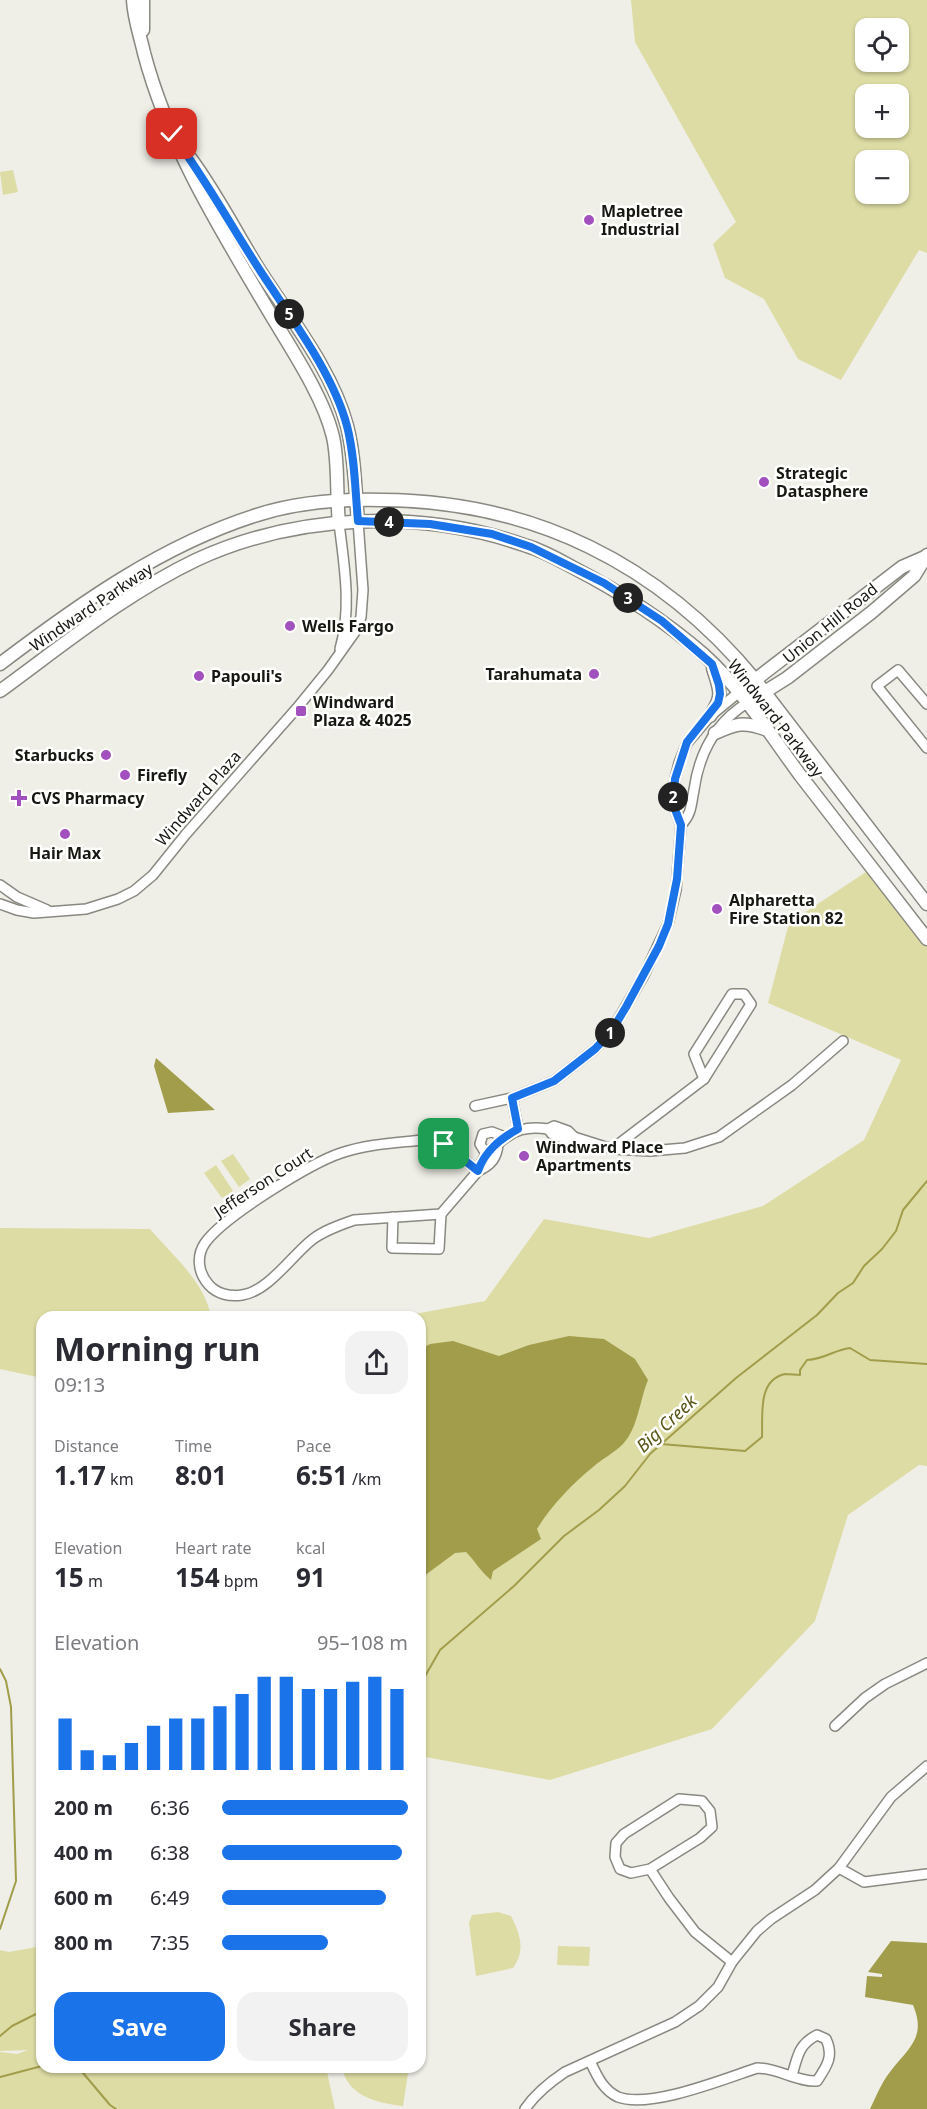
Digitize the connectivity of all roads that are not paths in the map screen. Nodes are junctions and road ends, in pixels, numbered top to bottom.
1 (133, 0) edge
2 (143, 0) edge
3 (143, 49) junction
4 (172, 134) junction
5 (356, 499) junction
6 (337, 501) junction
7 (358, 521) junction
8 (339, 523) junction
9 (926, 557) edge
10 (861, 597) junction
11 (873, 610) junction
12 (338, 657) junction
13 (0, 664) edge
14 (712, 664) junction
15 (756, 681) junction
16 (0, 691) edge
17 (738, 693) junction
18 (765, 693) junction
19 (747, 704) junction
20 (927, 704) edge
21 (710, 716) junction
22 (766, 729) junction
23 (715, 733) junction
24 (927, 748) edge
25 (681, 825) junction
26 (0, 885) edge
27 (0, 904) edge
28 (927, 904) edge
29 (52, 912) junction
30 (927, 939) edge
31 (843, 1041) dead end
32 (704, 1079) junction
33 (512, 1098) junction
34 (475, 1106) dead end
35 (518, 1129) junction
36 (501, 1141) junction
37 (612, 1149) junction
38 (490, 1157) junction
39 (478, 1171) junction
40 (441, 1214) junction
41 (393, 1217) junction
42 (927, 1663) edge
43 (835, 1726) dead end
44 (927, 1766) edge
45 (839, 1868) junction
46 (650, 1869) junction
47 (927, 1874) edge
48 (732, 1962) junction
49 (590, 2061) junction
50 (792, 2075) junction
51 (525, 2109) edge

1 - 3 main road
2 - 3 main road
3 - 4 main road
4 - 5 main road
4 - 6 main road, Windward Plaza
5 - 6 main road, Windward Parkway
5 - 7 main road
5 - 15 main road, Windward Parkway
6 - 8 main road, Windward Plaza
6 - 13 main road, Windward Parkway
7 - 8 main road, Windward Parkway
7 - 12 street, Windward Plaza
7 - 14 main road, Windward Parkway
8 - 12 street, Windward Plaza
8 - 16 main road, Windward Parkway
9 - 10 main road, Union Hill Road
9 - 11 main road, Union Hill Road
10 - 11 main road
10 - 15 main road, Union Hill Road
11 - 18 main road, Union Hill Road
12 - 29 street, Windward Plaza
14 - 17 main road, Windward Parkway
14 - 21 main road
15 - 17 main road, Union Hill Road
15 - 18 main road, Windward Parkway
17 - 19 main road, Windward Parkway
17 - 21 street
18 - 19 main road, Union Hill Road
18 - 28 main road, Windward Parkway
19 - 22 main road, Windward Parkway
19 - 23 street
20 - 24 street
21 - 25 street
22 - 23 main road
22 - 30 main road, Windward Parkway
23 - 25 street
25 - 33 street
26 - 29 street, Windward Plaza
27 - 29 street, Windward Plaza
31 - 37 street
32 - 32 street
32 - 37 street
33 - 34 street
33 - 35 street
35 - 36 street
35 - 37 street
36 - 38 street
36 - 38 street
38 - 39 street
39 - 40 street
39 - 41 street, Jefferson Court
40 - 41 street, Jefferson Court
40 - 41 street
42 - 43 street
44 - 45 street
45 - 47 street
45 - 48 street
46 - 46 street
46 - 48 street
48 - 49 street
49 - 50 street
49 - 51 street
50 - 50 street

